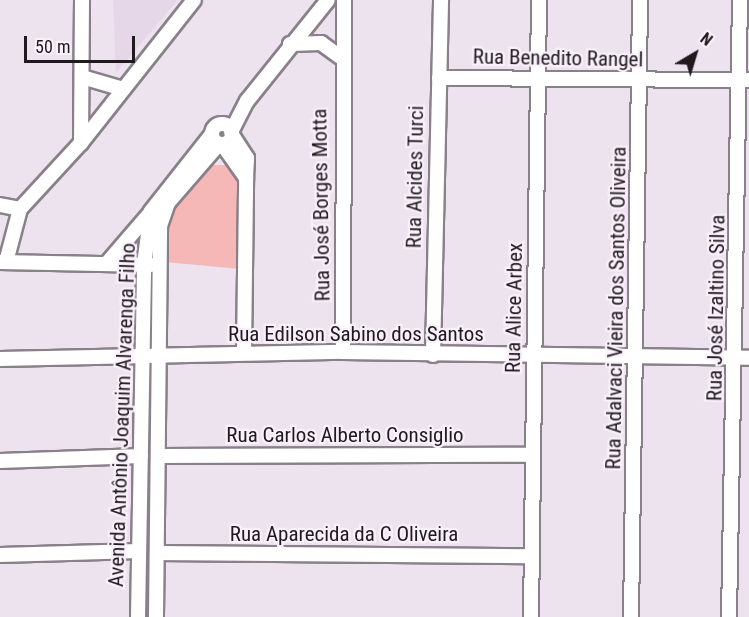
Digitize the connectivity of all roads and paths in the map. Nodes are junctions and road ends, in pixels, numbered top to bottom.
1 (82, 0) edge
2 (194, 0) edge
3 (328, 0) edge
4 (344, 0) edge
5 (441, 0) edge
6 (539, 0) edge
7 (640, 0) edge
8 (740, 0) edge
9 (290, 44) junction
10 (340, 57) junction
11 (82, 77) junction
12 (439, 78) junction
13 (537, 80) junction
14 (639, 80) junction
15 (744, 80) edge
16 (123, 88) junction
17 (223, 135) junction
18 (81, 143) junction
19 (195, 160) junction
20 (0, 205) edge
21 (20, 209) junction
22 (151, 211) junction
23 (3, 262) edge
24 (107, 263) junction
25 (144, 265) junction
26 (159, 265) junction
27 (343, 352) junction
28 (244, 353) junction
29 (433, 355) junction
30 (142, 357) junction
31 (160, 357) junction
32 (535, 357) junction
33 (638, 358) junction
34 (743, 358) edge
35 (0, 359) edge
36 (531, 455) junction
37 (141, 456) junction
38 (159, 456) junction
39 (0, 461) edge
40 (139, 551) junction
41 (157, 554) junction
42 (0, 555) edge
43 (531, 556) junction
44 (138, 617) edge
45 (156, 617) edge
46 (531, 617) edge
47 (631, 617) edge
48 (729, 617) edge

1 - 11 street
2 - 16 street
3 - 9 street
4 - 10 street, Rua José Borges Motta
5 - 12 street, Rua Alcides Turci
6 - 13 street, Rua Alice Arbex
7 - 14 street, Rua Adalvaci Vieira dos Santos Oliveira
8 - 15 street, Rua José Izaltino Silva
9 - 10 street
9 - 17 street
10 - 27 street, Rua José Borges Motta
11 - 16 street
11 - 18 street
12 - 13 street, Rua Benedito Rangel
12 - 29 street, Rua Alcides Turci
13 - 14 street, Rua Benedito Rangel
13 - 32 street, Rua Alice Arbex
14 - 15 street, Rua Benedito Rangel
14 - 33 street, Rua Adalvaci Vieira dos Santos Oliveira
15 - 34 street, Rua José Izaltino Silva
16 - 18 street
17 - 19 street
17 - 28 street
18 - 21 street
19 - 22 street, Avenida Antônio Joaquim Alvarenga Filho
19 - 26 street, Avenida Antônio Joaquim Alvarenga Filho
20 - 21 street
21 - 23 street
22 - 24 street
22 - 25 street, Avenida Antônio Joaquim Alvarenga Filho
23 - 24 street
24 - 25 street
25 - 26 street
25 - 30 street, Avenida Antônio Joaquim Alvarenga Filho
26 - 31 street, Avenida Antônio Joaquim Alvarenga Filho
27 - 28 street, Rua Edilson Sabino dos Santos
27 - 29 street, Rua Edilson Sabino dos Santos
28 - 31 street, Rua Edilson Sabino dos Santos
29 - 32 street, Rua Edilson Sabino dos Santos
30 - 31 street, Rua Edilson Sabino dos Santos
30 - 35 street, Rua Edilson Sabino dos Santos
30 - 37 street, Avenida Antônio Joaquim Alvarenga Filho
31 - 38 street, Avenida Antônio Joaquim Alvarenga Filho
32 - 33 street, Rua Edilson Sabino dos Santos
32 - 36 street, Rua Alice Arbex
33 - 34 street, Rua Edilson Sabino dos Santos
33 - 47 street, Rua Adalvaci Vieira dos Santos Oliveira
34 - 48 street, Rua José Izaltino Silva
36 - 38 street, Rua Carlos Alberto Consiglio
36 - 43 street, Rua Alice Arbex
37 - 39 street
37 - 40 street, Avenida Antônio Joaquim Alvarenga Filho
38 - 41 street, Avenida Antônio Joaquim Alvarenga Filho
40 - 42 street
40 - 44 street, Avenida Antônio Joaquim Alvarenga Filho
41 - 43 street, Rua Aparecida da C Oliveira
41 - 45 street, Avenida Antônio Joaquim Alvarenga Filho
43 - 46 street, Rua Alice Arbex

